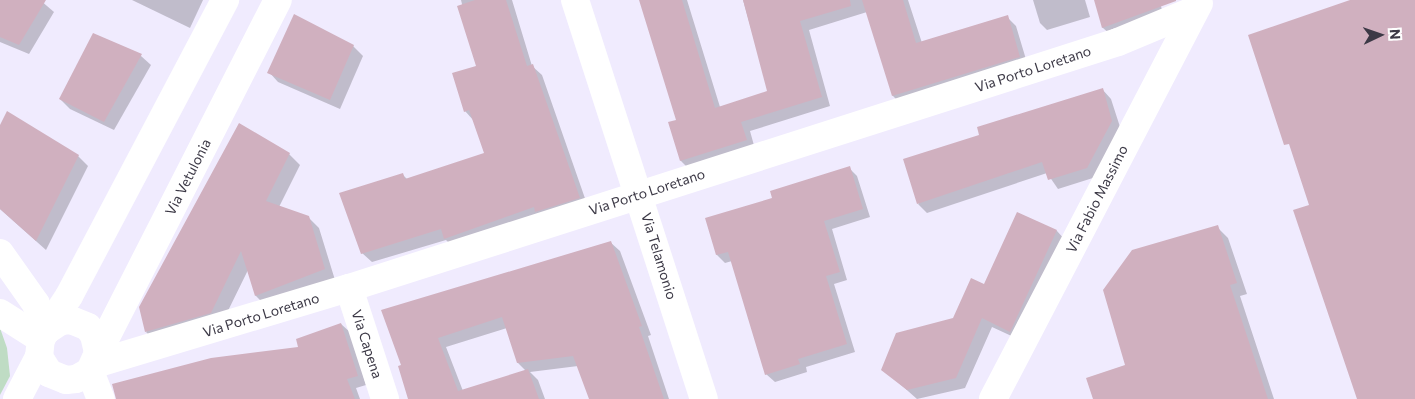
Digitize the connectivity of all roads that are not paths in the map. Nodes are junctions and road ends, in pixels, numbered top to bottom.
1 (224, 0) edge
2 (278, 0) edge
3 (575, 0) edge
4 (1198, 5) edge
5 (640, 194) junction
6 (0, 253) edge
7 (349, 288) junction
8 (0, 313) edge
9 (42, 342) junction
10 (85, 373) edge
11 (17, 399) edge
12 (101, 399) edge
13 (385, 399) edge
14 (704, 399) edge
15 (993, 399) edge

1 - 9 street
2 - 10 street, Via Vetulonia
3 - 5 street, Via Telamonio
4 - 5 street, Via Porto Loretano
4 - 15 street, Via Fabio Massimo
5 - 7 street, Via Porto Loretano
5 - 14 street, Via Telamonio
6 - 9 street
7 - 10 street, Via Porto Loretano
7 - 13 street, Via Capena
8 - 9 street
9 - 10 street
9 - 10 street
9 - 11 street
10 - 12 street

